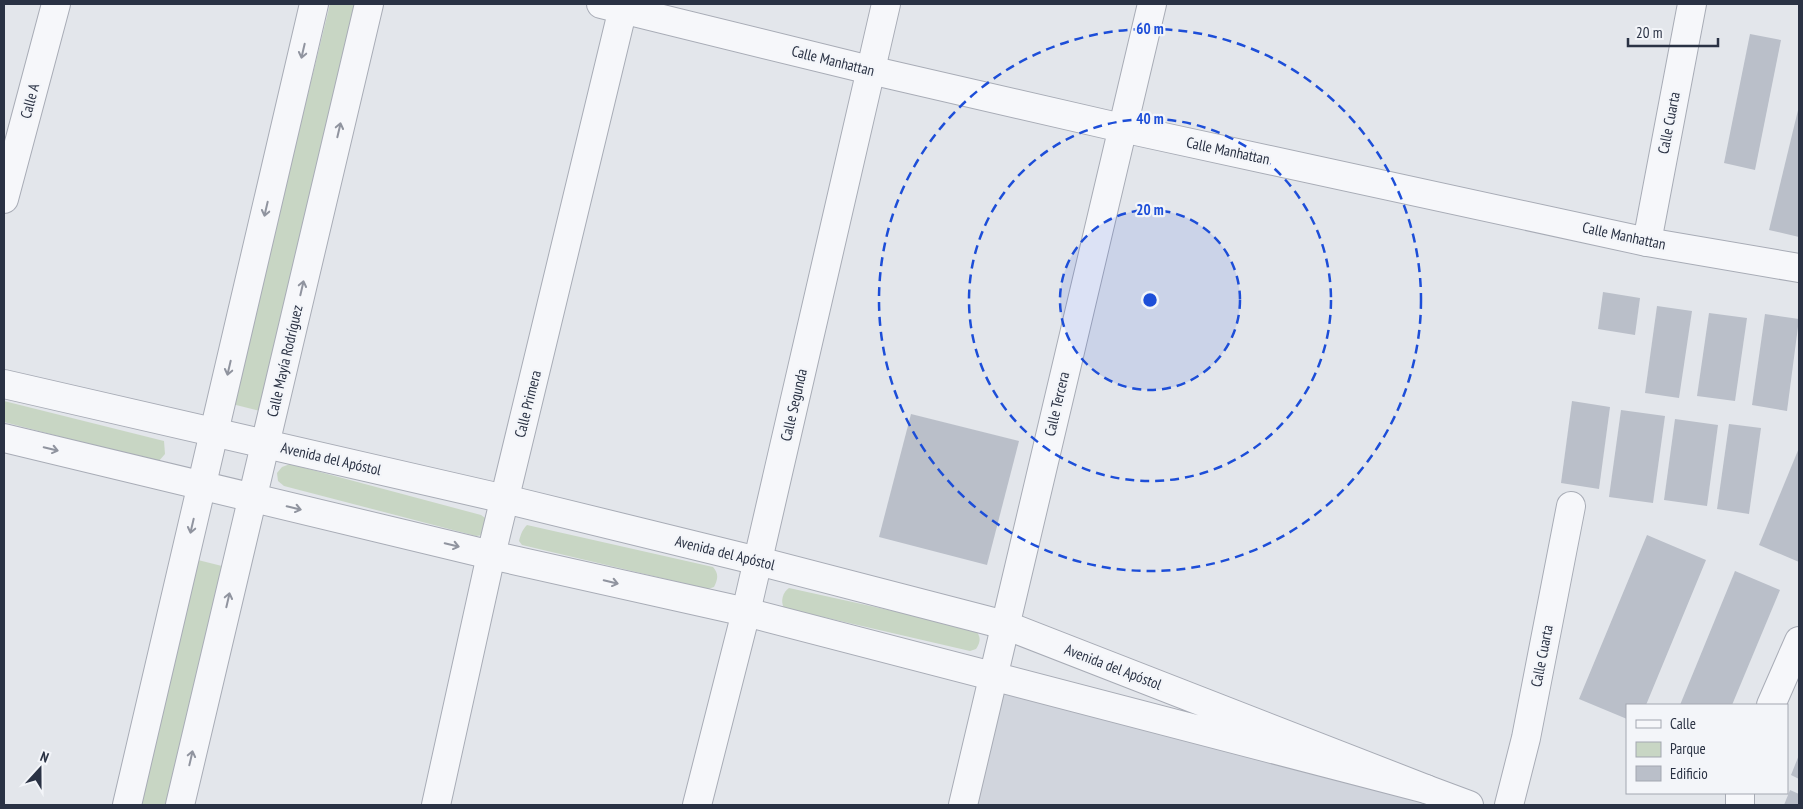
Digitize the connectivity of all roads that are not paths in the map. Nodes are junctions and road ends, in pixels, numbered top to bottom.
1 (56, 4) edge
2 (314, 4) edge
3 (369, 4) edge
4 (886, 4) edge
5 (1152, 4) edge
6 (1692, 4) edge
7 (616, 5) edge
8 (870, 70) junction
9 (1122, 128) junction
10 (4, 198) edge
11 (1647, 242) junction
12 (1799, 268) edge
13 (4, 384) edge
14 (214, 432) junction
15 (4, 438) edge
16 (266, 444) junction
17 (202, 485) junction
18 (253, 498) junction
19 (505, 499) junction
20 (1571, 506) dead end
21 (491, 555) junction
22 (758, 561) junction
23 (746, 612) junction
24 (1005, 625) junction
25 (1799, 641) edge
26 (994, 676) junction
27 (1771, 704) edge
28 (1426, 789) junction
29 (127, 805) edge
30 (180, 805) edge
31 (436, 805) edge
32 (697, 805) edge
33 (963, 805) edge
34 (1469, 805) edge
35 (1509, 805) edge

1 - 10 street, Calle A
2 -> 14 street
16 -> 3 street, Calle Mayía Rodríguez
4 - 8 street, Calle Segunda
5 - 9 street, Calle Tercera
6 - 11 street, Calle Cuarta
7 - 8 street, Calle Manhattan
7 - 19 street, Calle Primera
8 - 9 street, Calle Manhattan
8 - 22 street, Calle Segunda
9 - 11 street, Calle Manhattan
9 - 24 street, Calle Tercera
11 - 12 street, Calle Manhattan
13 - 14 street, Avenida del Apóstol
14 - 16 street, Avenida del Apóstol
14 - 17 street
15 -> 17 street, Avenida del Apóstol
16 - 18 street, Calle Mayía Rodríguez
16 - 19 street, Avenida del Apóstol
17 - 18 street, Avenida del Apóstol
17 -> 29 street
18 -> 21 street, Avenida del Apóstol
30 -> 18 street, Calle Mayía Rodríguez
19 - 21 street, Calle Primera
19 - 22 street, Avenida del Apóstol
20 - 35 street, Calle Cuarta
21 -> 23 street, Avenida del Apóstol
21 - 31 street, Calle Primera
22 - 23 street, Calle Segunda
22 - 24 street, Avenida del Apóstol
23 - 26 street, Avenida del Apóstol
23 - 32 street, Calle Segunda
24 - 26 street, Calle Tercera
24 - 28 street, Avenida del Apóstol
25 - 27 street
26 - 28 street, Avenida del Apóstol
26 - 33 street, Calle Tercera
28 - 34 street, Avenida del Apóstol

